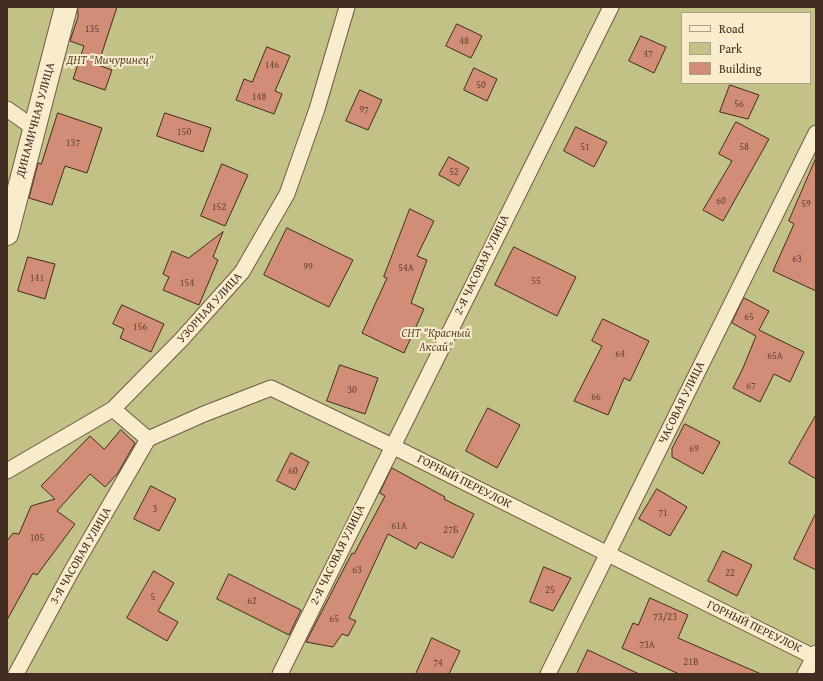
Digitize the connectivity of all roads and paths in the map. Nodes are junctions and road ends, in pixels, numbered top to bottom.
1 (66, 7) edge
2 (347, 7) edge
3 (611, 7) edge
4 (7, 109) edge
5 (34, 128) junction
6 (816, 133) edge
7 (7, 234) edge
8 (113, 409) junction
9 (148, 439) junction
10 (392, 446) junction
11 (7, 471) edge
12 (607, 555) junction
13 (815, 656) edge
14 (16, 674) edge
15 (280, 674) edge
16 (548, 674) edge
17 (805, 674) edge

1 - 5 street, ДИНАМИЧНАЯ УЛИЦА
2 - 8 lane, УЗОРНАЯ УЛИЦА
3 - 10 lane, 2-Я ЧАСОВАЯ УЛИЦА
4 - 5 lane
5 - 7 street, ДИНАМИЧНАЯ УЛИЦА
6 - 12 lane, ЧАСОВАЯ УЛИЦА
8 - 9 lane
8 - 11 lane, УЗОРНАЯ УЛИЦА
9 - 10 lane, ГОРНЫЙ ПЕРЕУЛОК
9 - 14 lane, 3-Я ЧАСОВАЯ УЛИЦА
10 - 12 lane, ГОРНЫЙ ПЕРЕУЛОК
10 - 15 lane, 2-Я ЧАСОВАЯ УЛИЦА
12 - 13 lane, ГОРНЫЙ ПЕРЕУЛОК
12 - 16 lane, ЧАСОВАЯ УЛИЦА
13 - 17 lane

